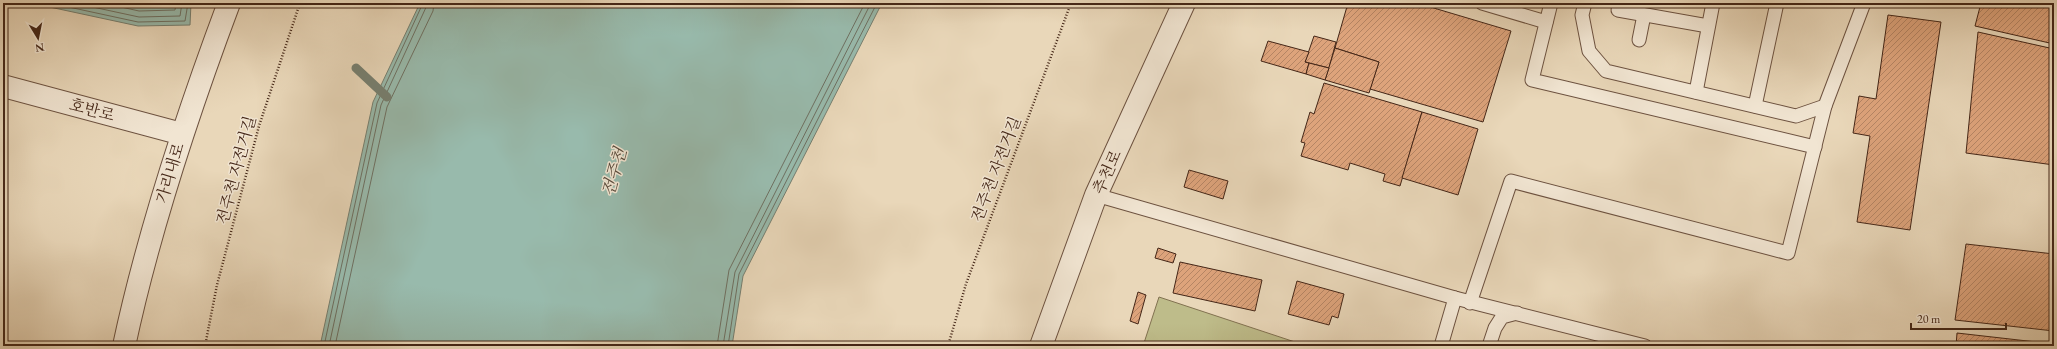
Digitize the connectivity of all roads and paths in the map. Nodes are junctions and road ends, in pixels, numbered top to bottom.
1 (229, 3) edge
2 (300, 3) edge
3 (1071, 3) edge
4 (1184, 3) edge
5 (1482, 3) edge
6 (1551, 3) edge
7 (1584, 3) edge
8 (1713, 3) edge
9 (1777, 3) edge
10 (1864, 3) edge
11 (1618, 10) dead end
12 (1644, 15) junction
13 (1546, 22) junction
14 (1708, 26) junction
15 (1638, 40) dead end
16 (3, 86) edge
17 (1696, 92) junction
18 (1755, 106) junction
19 (1825, 106) junction
20 (182, 134) junction
21 (1815, 147) junction
22 (1096, 195) junction
23 (1455, 298) junction
24 (1470, 303) junction
25 (1517, 313) junction
26 (124, 346) edge
27 (205, 346) edge
28 (948, 346) edge
29 (1041, 346) edge
30 (1441, 346) edge
31 (1489, 346) edge
32 (1645, 346) edge

1 - 20 street, 가리내로
2 - 27 path, 전주천 자전거길
3 - 28 path, 전주천 자전거길
4 - 22 street, 추천로
5 - 13 lane
6 - 13 lane
7 - 17 lane
8 - 14 lane
9 - 18 lane
10 - 19 lane
11 - 12 lane
12 - 14 lane
12 - 15 lane
13 - 21 lane
14 - 17 lane
16 - 20 street, 호반로
17 - 18 lane
18 - 19 lane
19 - 21 lane
20 - 26 street, 가리내로
21 - 24 lane
22 - 23 lane
22 - 29 street, 추천로
23 - 24 lane
23 - 30 lane
24 - 25 lane
25 - 31 lane
25 - 32 lane

